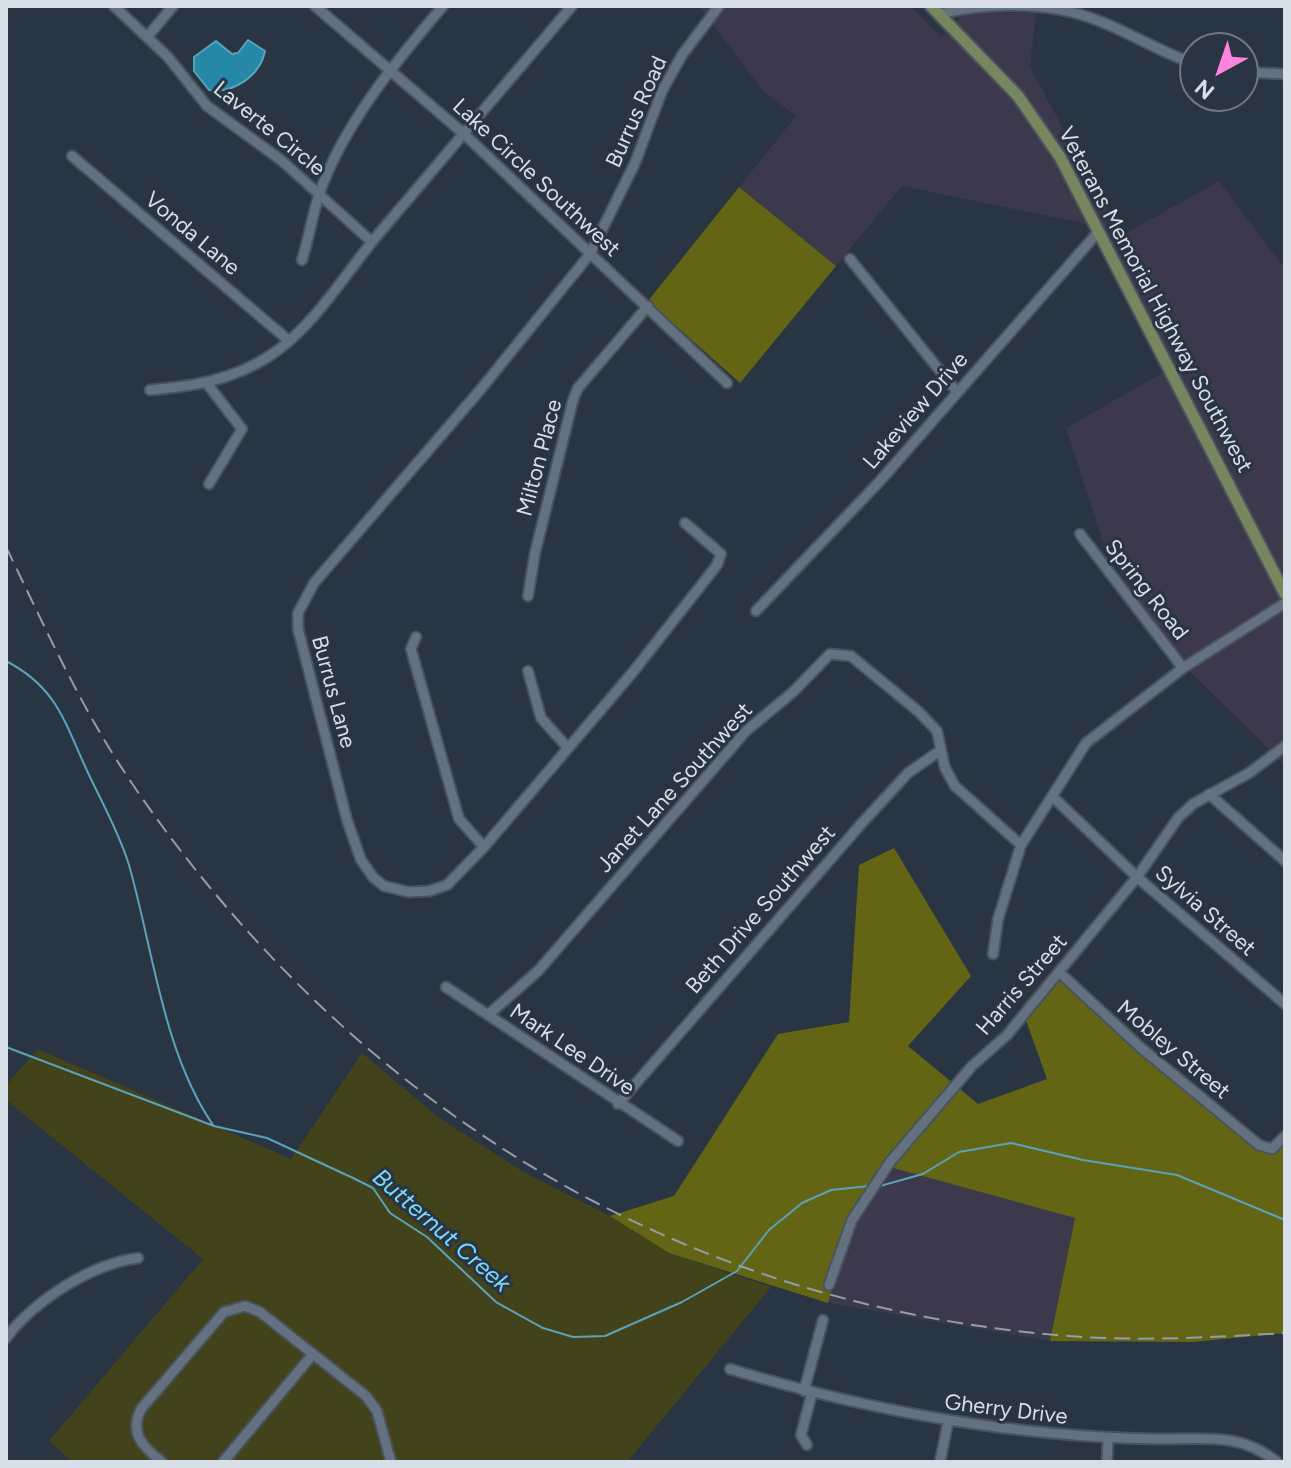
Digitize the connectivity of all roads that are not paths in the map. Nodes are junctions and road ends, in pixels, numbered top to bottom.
1 (114, 6) edge
2 (173, 6) edge
3 (315, 6) edge
4 (443, 6) edge
5 (572, 6) edge
6 (719, 6) edge
7 (936, 10) edge
8 (148, 36) junction
9 (1179, 57) edge
10 (389, 69) junction
11 (1259, 73) edge
12 (1285, 74) edge
13 (463, 133) junction
14 (72, 156) dead end
15 (320, 193) junction
16 (1099, 231) junction
17 (372, 242) junction
18 (590, 254) junction
19 (850, 259) dead end
20 (302, 260) dead end
21 (648, 306) junction
22 (288, 340) junction
23 (727, 383) dead end
24 (208, 385) junction
25 (150, 390) dead end
26 (957, 392) junction
27 (209, 484) dead end
28 (685, 523) dead end
29 (1080, 534) dead end
30 (1285, 594) edge
31 (528, 596) dead end
32 (1285, 603) edge
33 (756, 611) dead end
34 (416, 637) dead end
35 (1183, 668) junction
36 (528, 671) dead end
37 (1285, 746) edge
38 (568, 748) junction
39 (941, 750) junction
40 (1209, 794) junction
41 (1052, 796) junction
42 (1021, 845) junction
43 (484, 847) junction
44 (1285, 861) edge
45 (1137, 877) junction
46 (993, 954) dead end
47 (1059, 972) junction
48 (446, 987) dead end
49 (1285, 1004) edge
50 (488, 1015) junction
51 (618, 1104) junction
52 (1285, 1136) edge
53 (678, 1141) dead end
54 (138, 1258) dead end
55 (829, 1285) dead end
56 (823, 1320) dead end
57 (6, 1338) edge
58 (313, 1354) junction
59 (730, 1369) dead end
60 (808, 1392) junction
61 (948, 1422) junction
62 (1108, 1438) junction
63 (807, 1445) dead end
64 (162, 1462) edge
65 (223, 1462) edge
66 (391, 1462) edge
67 (940, 1462) edge
68 (1107, 1462) edge
69 (1277, 1462) edge

1 - 8 street, Laverte Circle
2 - 8 street
3 - 10 street, Lake Circle Southwest
4 - 10 street
5 - 13 street
6 - 18 street, Burrus Road
7 - 9 street
7 - 16 main road, Veterans Memorial Highway Southwest
8 - 15 street, Laverte Circle
10 - 13 street, Lake Circle Southwest
10 - 15 street
11 - 12 street
13 - 17 street
13 - 18 street, Lake Circle Southwest
14 - 22 street, Vonda Lane
15 - 17 street, Laverte Circle
15 - 20 street
16 - 26 street, Lakeview Drive
16 - 30 main road, Veterans Memorial Highway Southwest
17 - 22 street
18 - 21 street, Lake Circle Southwest
18 - 43 street, Burrus Lane
19 - 26 street
21 - 23 street, Lake Circle Southwest
21 - 31 street, Milton Place
22 - 24 street
24 - 25 street
24 - 27 street
26 - 33 street, Lakeview Drive
28 - 38 street, Burrus Lane
29 - 35 street, Spring Road
32 - 35 street
34 - 43 street
35 - 41 street
36 - 38 street
37 - 40 street, Harris Street
38 - 43 street, Burrus Lane
39 - 42 street, Janet Lane Southwest
39 - 50 street, Janet Lane Southwest
39 - 51 street, Beth Drive Southwest
40 - 44 street
40 - 45 street, Harris Street
41 - 42 street
41 - 45 street, Sylvia Street
42 - 46 street
45 - 47 street, Harris Street
45 - 49 street, Sylvia Street
47 - 52 street, Mobley Street
47 - 55 street, Harris Street
48 - 50 street, Mark Lee Drive
50 - 51 street, Mark Lee Drive
51 - 53 street, Mark Lee Drive
54 - 57 street
56 - 60 street
58 - 64 street
58 - 65 street
58 - 66 street
59 - 60 street, Gherry Drive
60 - 61 street, Gherry Drive
60 - 63 street
61 - 62 street, Gherry Drive
61 - 67 street
62 - 68 street
62 - 69 street, Gherry Drive

